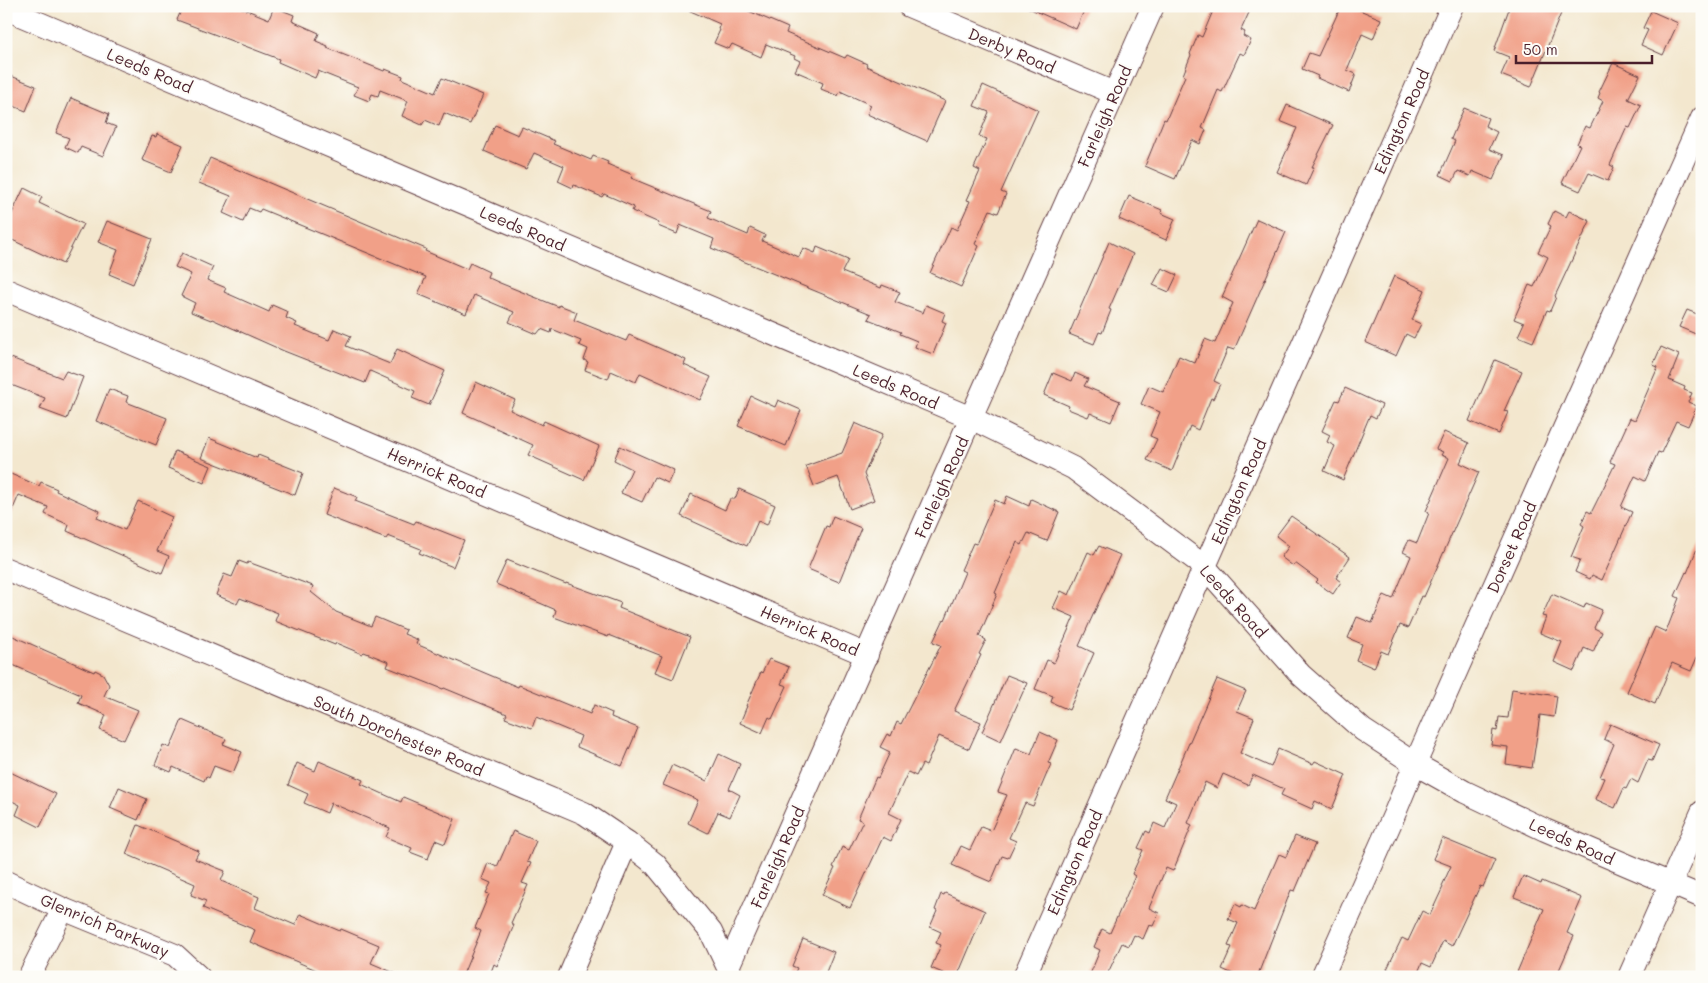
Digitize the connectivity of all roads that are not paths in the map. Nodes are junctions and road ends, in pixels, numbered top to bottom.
1 (909, 6) edge
2 (1153, 6) edge
3 (1452, 6) edge
4 (6, 10) edge
5 (1114, 93) junction
6 (1702, 118) edge
7 (6, 290) edge
8 (971, 418) junction
9 (1204, 566) junction
10 (6, 569) edge
11 (867, 655) junction
12 (1415, 764) junction
13 (1702, 812) edge
14 (627, 842) junction
15 (6, 882) edge
16 (1670, 882) junction
17 (1702, 897) edge
18 (64, 909) junction
19 (730, 972) edge
20 (29, 977) edge
21 (199, 977) edge
22 (569, 977) edge
23 (1024, 977) edge
24 (1322, 977) edge
25 (1629, 977) edge

1 - 5 street, Derby Road
2 - 5 street, Farleigh Road
3 - 9 street, Edington Road
4 - 8 street, Leeds Road
5 - 8 street, Farleigh Road
6 - 12 street, Dorset Road
7 - 11 street, Herrick Road
8 - 9 street, Leeds Road
8 - 11 street, Farleigh Road
9 - 12 street, Leeds Road
9 - 23 street, Edington Road
10 - 14 street, South Dorchester Road
11 - 19 street, Farleigh Road
12 - 16 street, Leeds Road
12 - 24 street, Dorset Road
13 - 16 street
14 - 19 street, South Dorchester Road
14 - 22 street
15 - 18 street, Glenrich Parkway
16 - 17 street, Leeds Road
16 - 25 street
18 - 20 street
18 - 21 street, Glenrich Parkway

